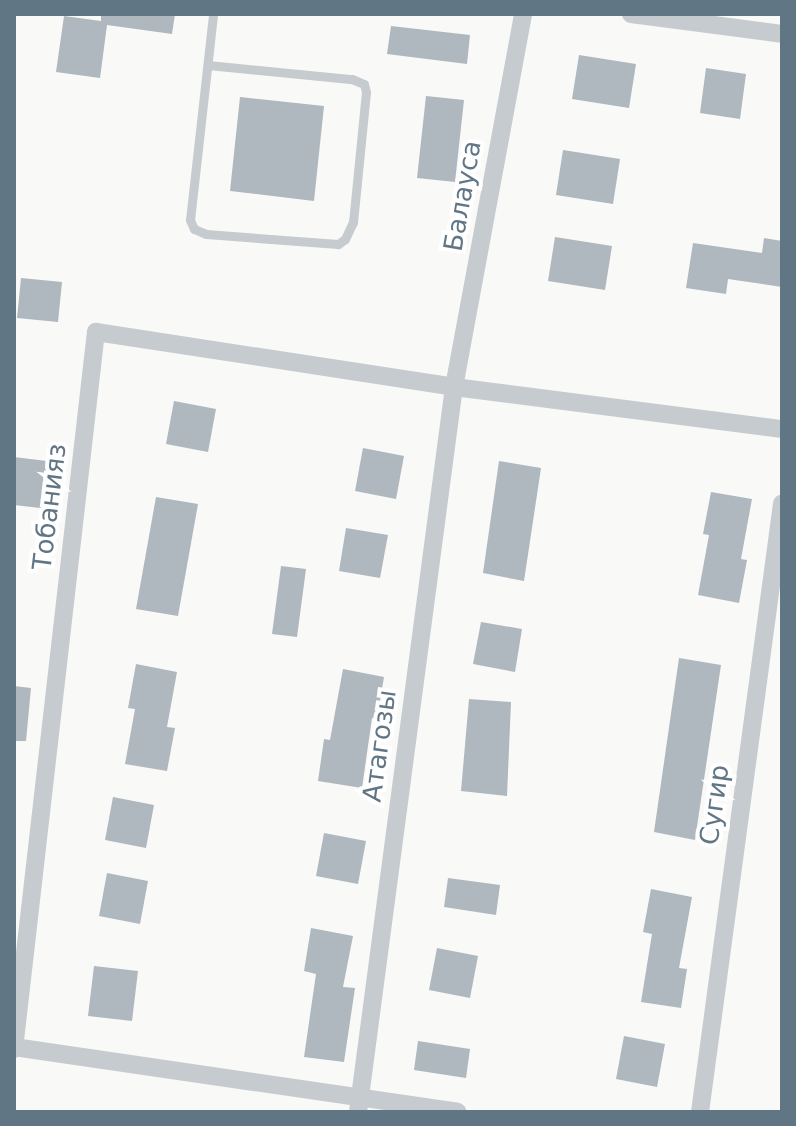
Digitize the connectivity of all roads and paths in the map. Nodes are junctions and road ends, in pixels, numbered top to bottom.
1 (213, 14) edge
2 (523, 14) edge
3 (631, 14) edge
4 (782, 34) edge
5 (208, 65) junction
6 (454, 387) junction
7 (782, 429) edge
8 (782, 504) edge
9 (14, 1048) edge
10 (358, 1105) edge
11 (457, 1112) edge
12 (700, 1112) edge

1 - 5 lane
2 - 6 street, Балауса
3 - 4 street
5 - 5 lane
6 - 7 street
6 - 9 street, Тобанияз
6 - 10 street, Атагозы
8 - 12 street, Сугир
9 - 10 street
10 - 11 street

